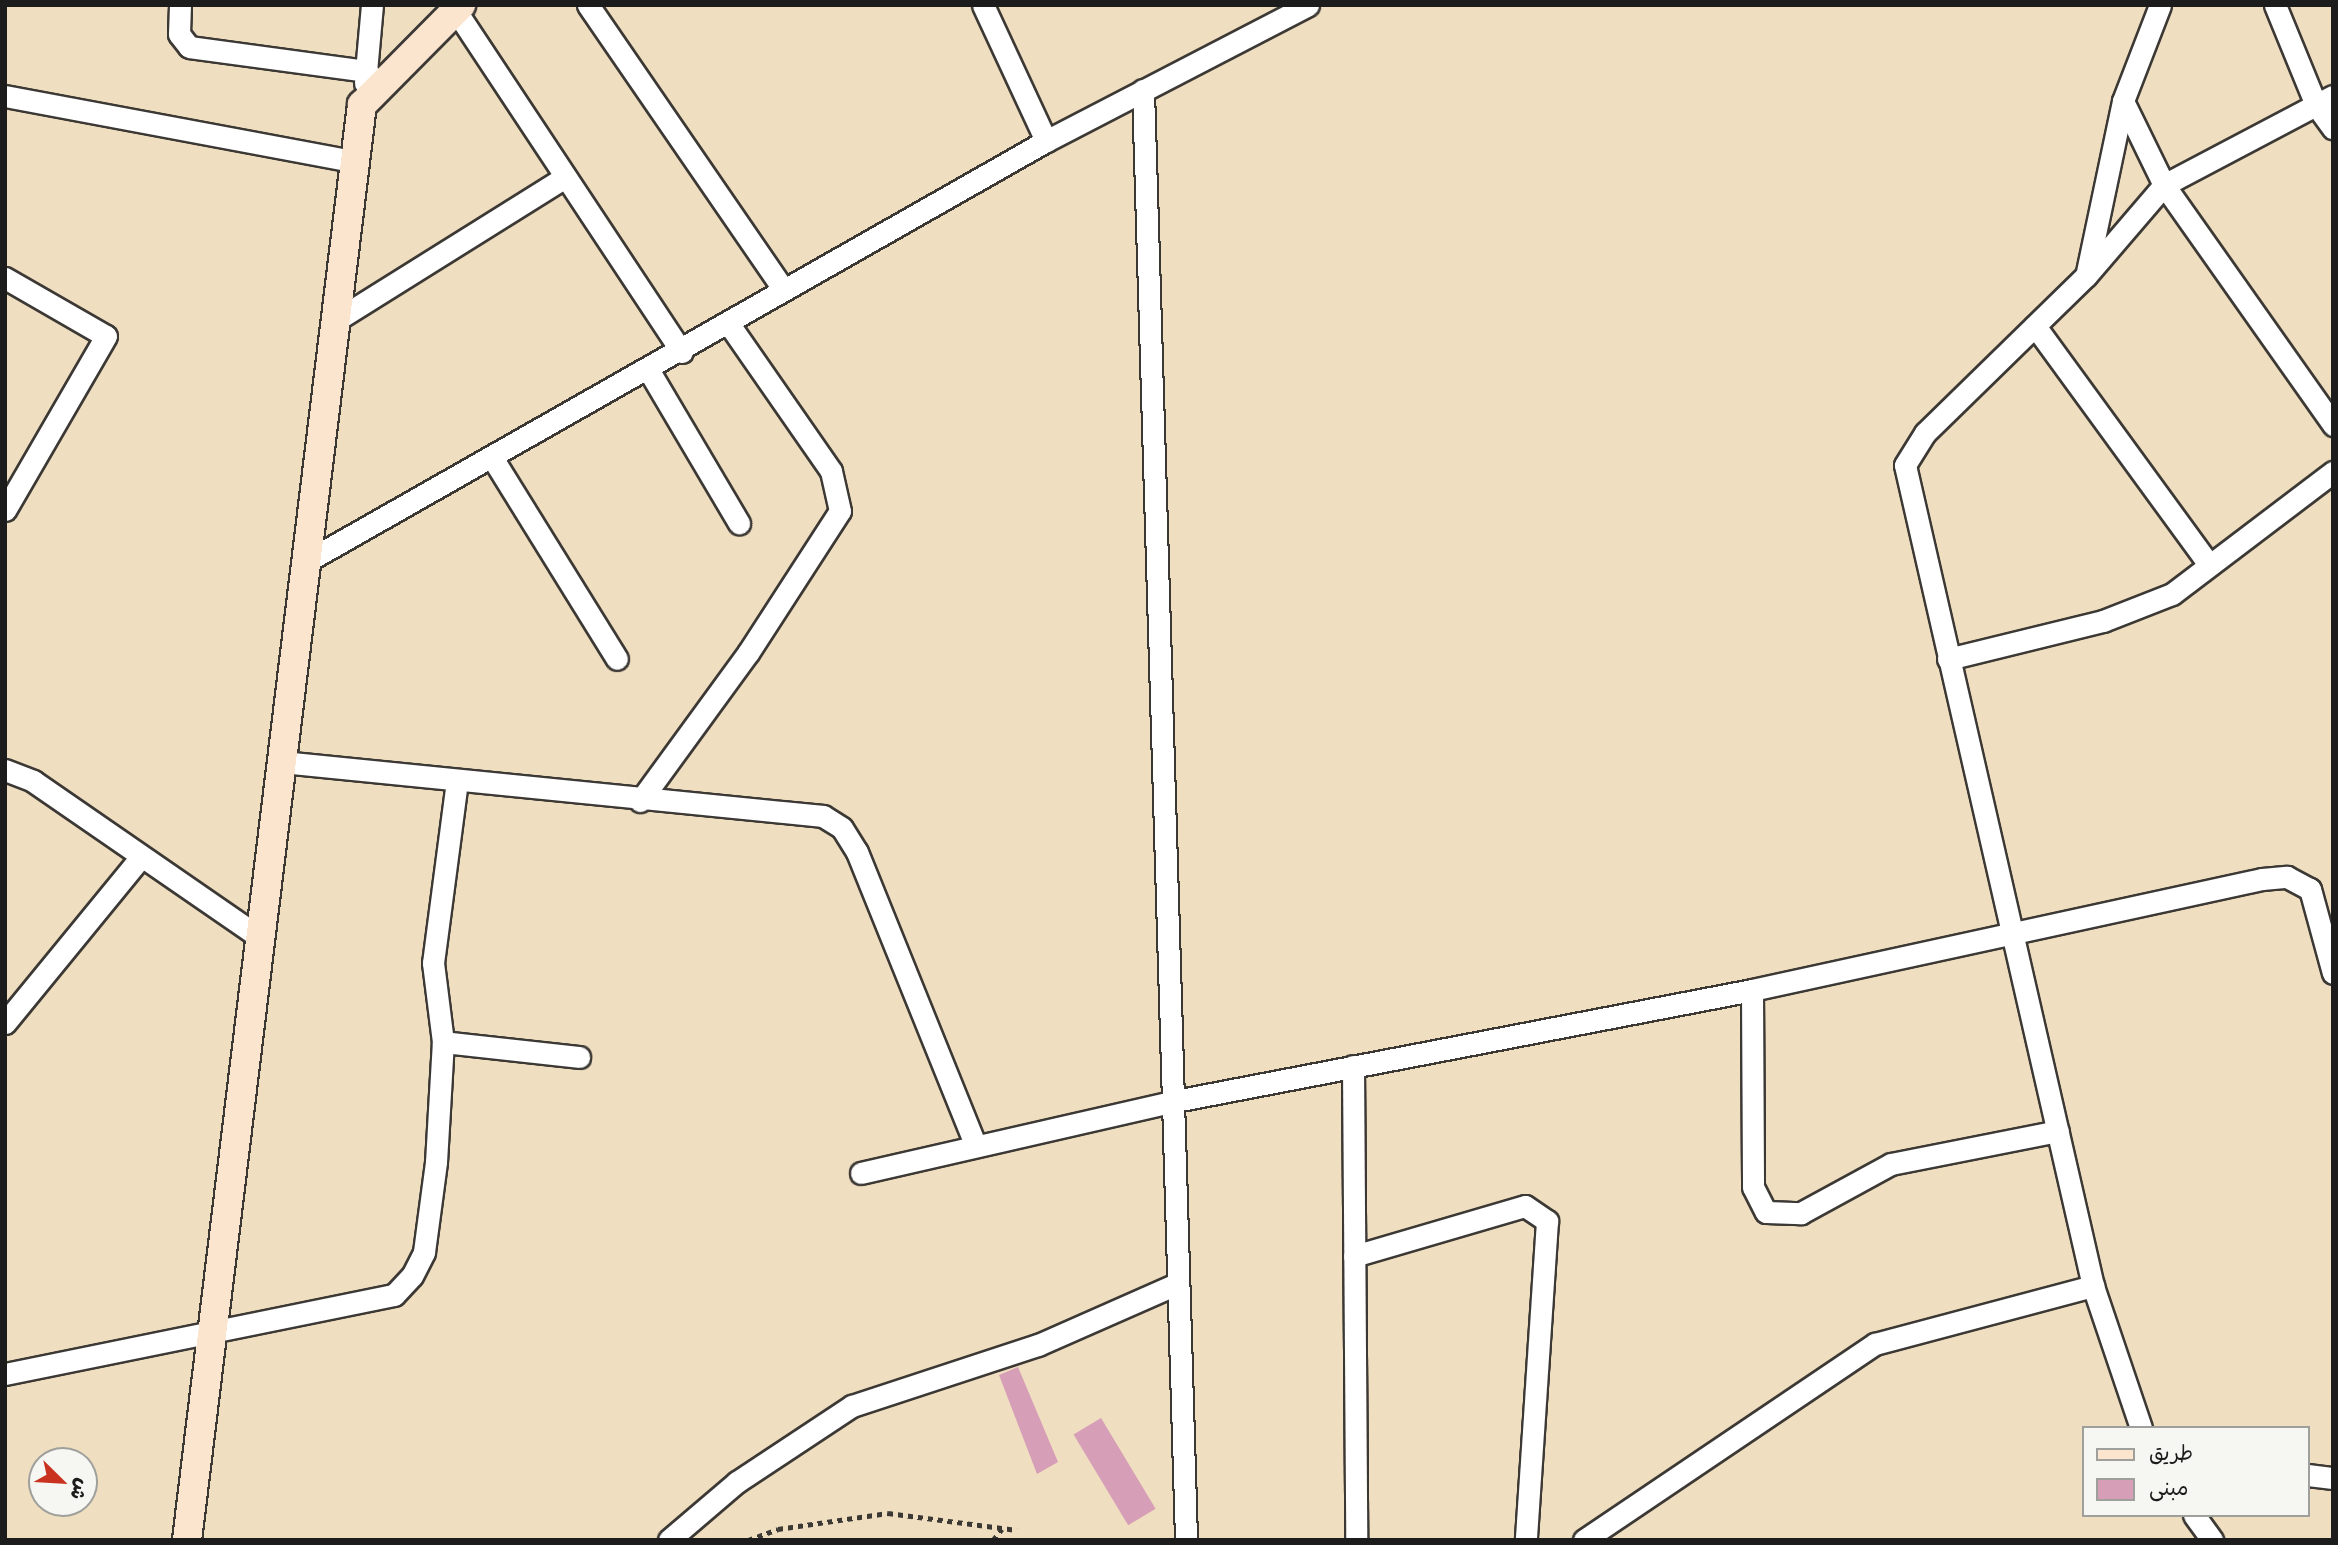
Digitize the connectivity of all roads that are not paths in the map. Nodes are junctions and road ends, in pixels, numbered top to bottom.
1 (180, 5) edge
2 (372, 5) edge
3 (587, 5) edge
4 (983, 5) edge
5 (1308, 5) edge
6 (2160, 5) edge
7 (2275, 5) edge
8 (458, 8) edge
9 (367, 71) junction
10 (1143, 90) junction
11 (5, 96) edge
12 (2123, 101) junction
13 (2324, 101) edge
14 (362, 105) junction
15 (2333, 128) edge
16 (1046, 141) junction
17 (356, 162) junction
18 (565, 177) junction
19 (2164, 185) junction
20 (2086, 276) junction
21 (5, 278) edge
22 (783, 289) junction
23 (338, 319) junction
24 (729, 324) junction
25 (2035, 326) junction
26 (682, 352) junction
27 (649, 371) junction
28 (2333, 425) edge
29 (493, 459) junction
30 (2333, 472) edge
31 (5, 510) edge
32 (739, 523) dead end
33 (309, 560) junction
34 (2209, 565) junction
35 (617, 659) dead end
36 (1948, 659) junction
37 (282, 762) junction
38 (5, 770) edge
39 (457, 781) junction
40 (640, 801) junction
41 (140, 858) junction
42 (2013, 931) junction
43 (259, 937) junction
44 (2333, 973) edge
45 (1752, 990) junction
46 (5, 1023) edge
47 (443, 1042) junction
48 (579, 1057) dead end
49 (1353, 1066) junction
50 (1170, 1102) junction
51 (2058, 1131) junction
52 (976, 1146) junction
53 (861, 1173) dead end
54 (1354, 1256) junction
55 (1176, 1284) junction
56 (2093, 1286) junction
57 (216, 1333) junction
58 (5, 1374) edge
59 (2140, 1426) edge
60 (2310, 1475) edge
61 (2333, 1478) edge
62 (2195, 1517) edge
63 (187, 1540) edge
64 (669, 1540) edge
65 (1186, 1540) edge
66 (1356, 1540) edge
67 (1526, 1540) edge
68 (1584, 1540) edge
69 (2212, 1540) edge

1 - 9 street
2 - 9 street
3 - 22 street
4 - 16 street
5 - 10 street
6 - 12 street
7 - 13 street
8 - 14 street
8 - 18 street
9 - 14 street
10 - 16 street
10 - 50 street
11 - 17 street
12 - 19 street
12 - 20 street
13 - 15 street
13 - 19 street
14 - 17 street
16 - 22 street
17 - 23 street
18 - 23 street
18 - 26 street
19 - 20 street
19 - 28 street
20 - 25 street
21 - 31 street
22 - 24 street
23 - 33 street
24 - 26 street
24 - 40 street
25 - 34 street
25 - 36 street
26 - 27 street
27 - 29 street
27 - 32 street
29 - 33 street
29 - 35 street
30 - 34 street
33 - 37 street
34 - 36 street
36 - 42 street
37 - 39 street
37 - 43 street
38 - 41 street
39 - 40 street
39 - 47 street
40 - 52 street
41 - 43 street
41 - 46 street
42 - 44 street
42 - 45 street
42 - 51 street
43 - 57 street
45 - 49 street
45 - 51 street
47 - 48 street
47 - 57 street
49 - 50 street
49 - 54 street
50 - 52 street
50 - 55 street
51 - 56 street
52 - 53 street
54 - 66 street
54 - 67 street
55 - 64 street
55 - 65 street
56 - 59 street
56 - 68 street
57 - 58 street
57 - 63 street
60 - 61 street
62 - 69 street

